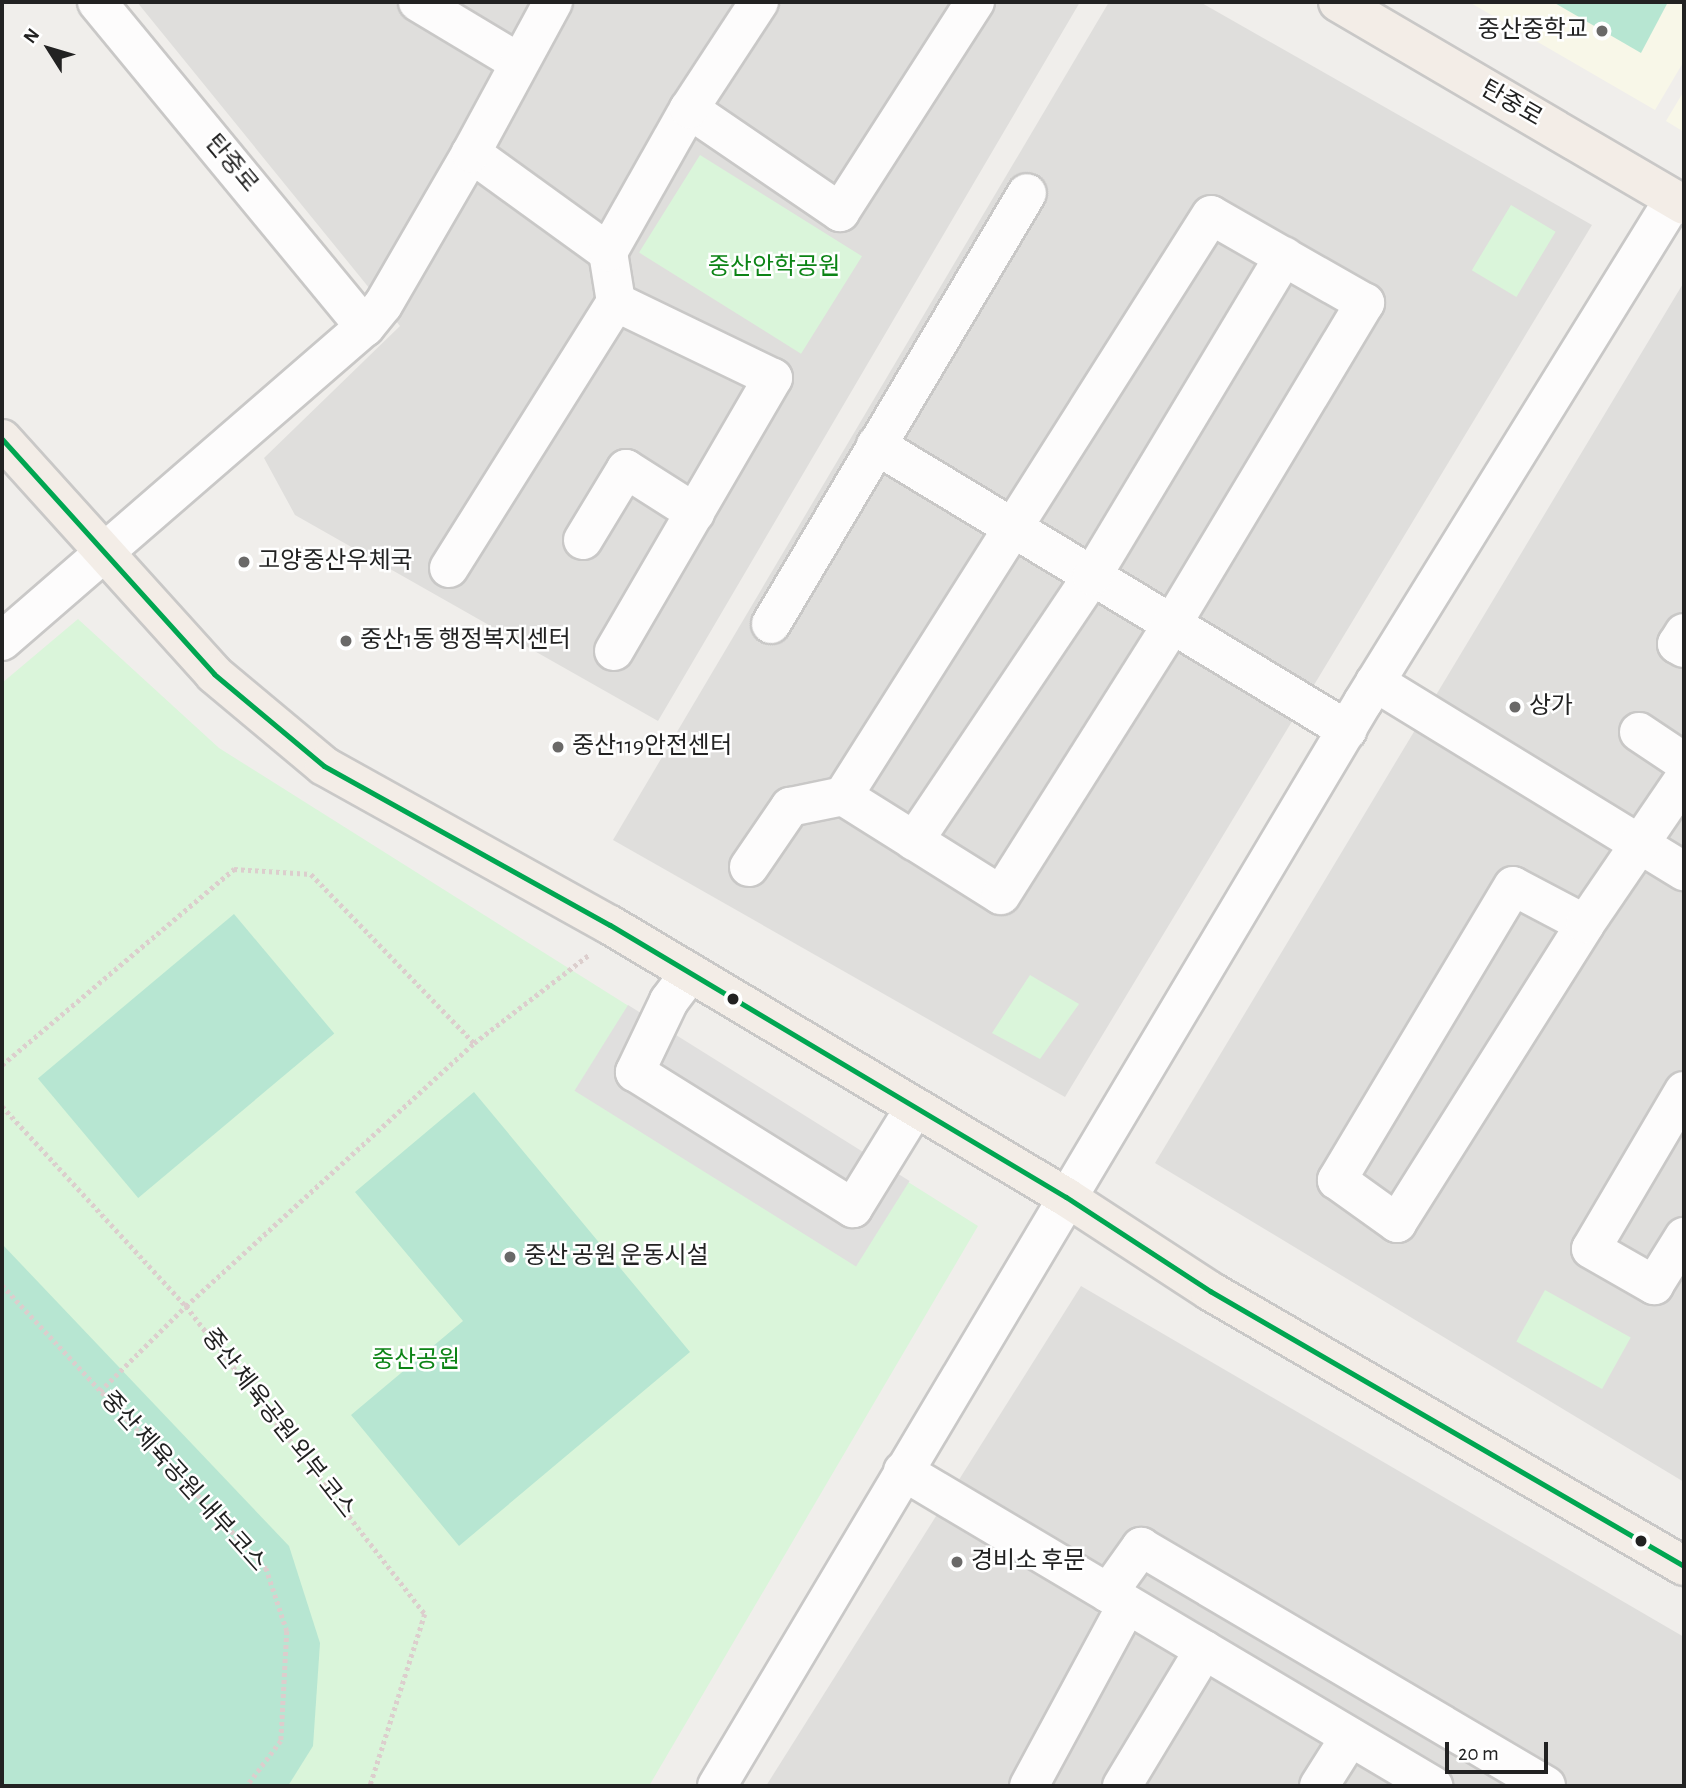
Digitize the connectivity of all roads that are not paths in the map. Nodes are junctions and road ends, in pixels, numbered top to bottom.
1 (97, 2) edge
2 (418, 2) edge
3 (553, 2) edge
4 (759, 2) edge
5 (975, 2) edge
6 (1338, 2) edge
7 (518, 62) junction
8 (689, 109) junction
9 (471, 153) junction
10 (1027, 193) dead end
11 (1679, 202) edge
12 (608, 252) junction
13 (1284, 256) junction
14 (616, 302) junction
15 (365, 327) junction
16 (2, 439) edge
17 (876, 445) junction
18 (695, 513) junction
19 (1011, 527) junction
20 (583, 540) dead end
21 (104, 552) junction
22 (449, 568) dead end
23 (1092, 576) junction
24 (771, 624) dead end
25 (1172, 624) junction
26 (1684, 633) edge
27 (2, 641) edge
28 (1684, 649) edge
29 (614, 651) dead end
30 (1375, 682) junction
31 (1347, 730) junction
32 (1639, 732) dead end
33 (1684, 762) edge
34 (1684, 779) edge
35 (843, 796) junction
36 (914, 841) junction
37 (1643, 844) junction
38 (748, 867) dead end
39 (1684, 871) edge
40 (1585, 924) junction
41 (690, 973) junction
42 (1684, 1091) edge
43 (914, 1109) junction
44 (1066, 1197) junction
45 (1684, 1237) edge
46 (903, 1471) junction
47 (1684, 1566) edge
48 (1117, 1599) junction
49 (1204, 1650) junction
50 (1350, 1737) junction
51 (1428, 1785) edge
52 (717, 1786) edge
53 (1029, 1786) edge
54 (1122, 1786) edge
55 (1319, 1786) edge
56 (1546, 1786) edge

1 - 15 street, 탄중로
2 - 7 street
3 - 7 street
4 - 8 street
5 - 8 street
6 - 11 main road, 탄중로
7 - 9 street
8 - 12 street
9 - 12 street
9 - 15 street
10 - 17 street
11 - 30 street
12 - 14 street
13 - 19 street
13 - 23 street
13 - 25 street
14 - 18 street
14 - 22 street
15 - 21 street
16 - 21 main road
17 - 19 street
17 - 24 street
18 - 20 street
18 - 29 street
19 - 23 street
19 - 35 street
21 - 27 street
21 - 41 main road
23 - 25 street
23 - 36 street
25 - 31 street
25 - 36 street
26 - 28 street
30 - 31 street
30 - 37 street
31 - 44 street
32 - 33 street
34 - 37 street
35 - 36 street
35 - 38 street
37 - 39 street
37 - 40 street
40 - 40 street
41 - 43 main road
41 - 43 street
42 - 45 street
43 - 44 main road
44 - 46 street
44 - 47 main road
46 - 48 street
46 - 52 street
48 - 49 street
48 - 53 street
48 - 56 street
49 - 50 street
49 - 54 street
50 - 51 street
50 - 55 street

